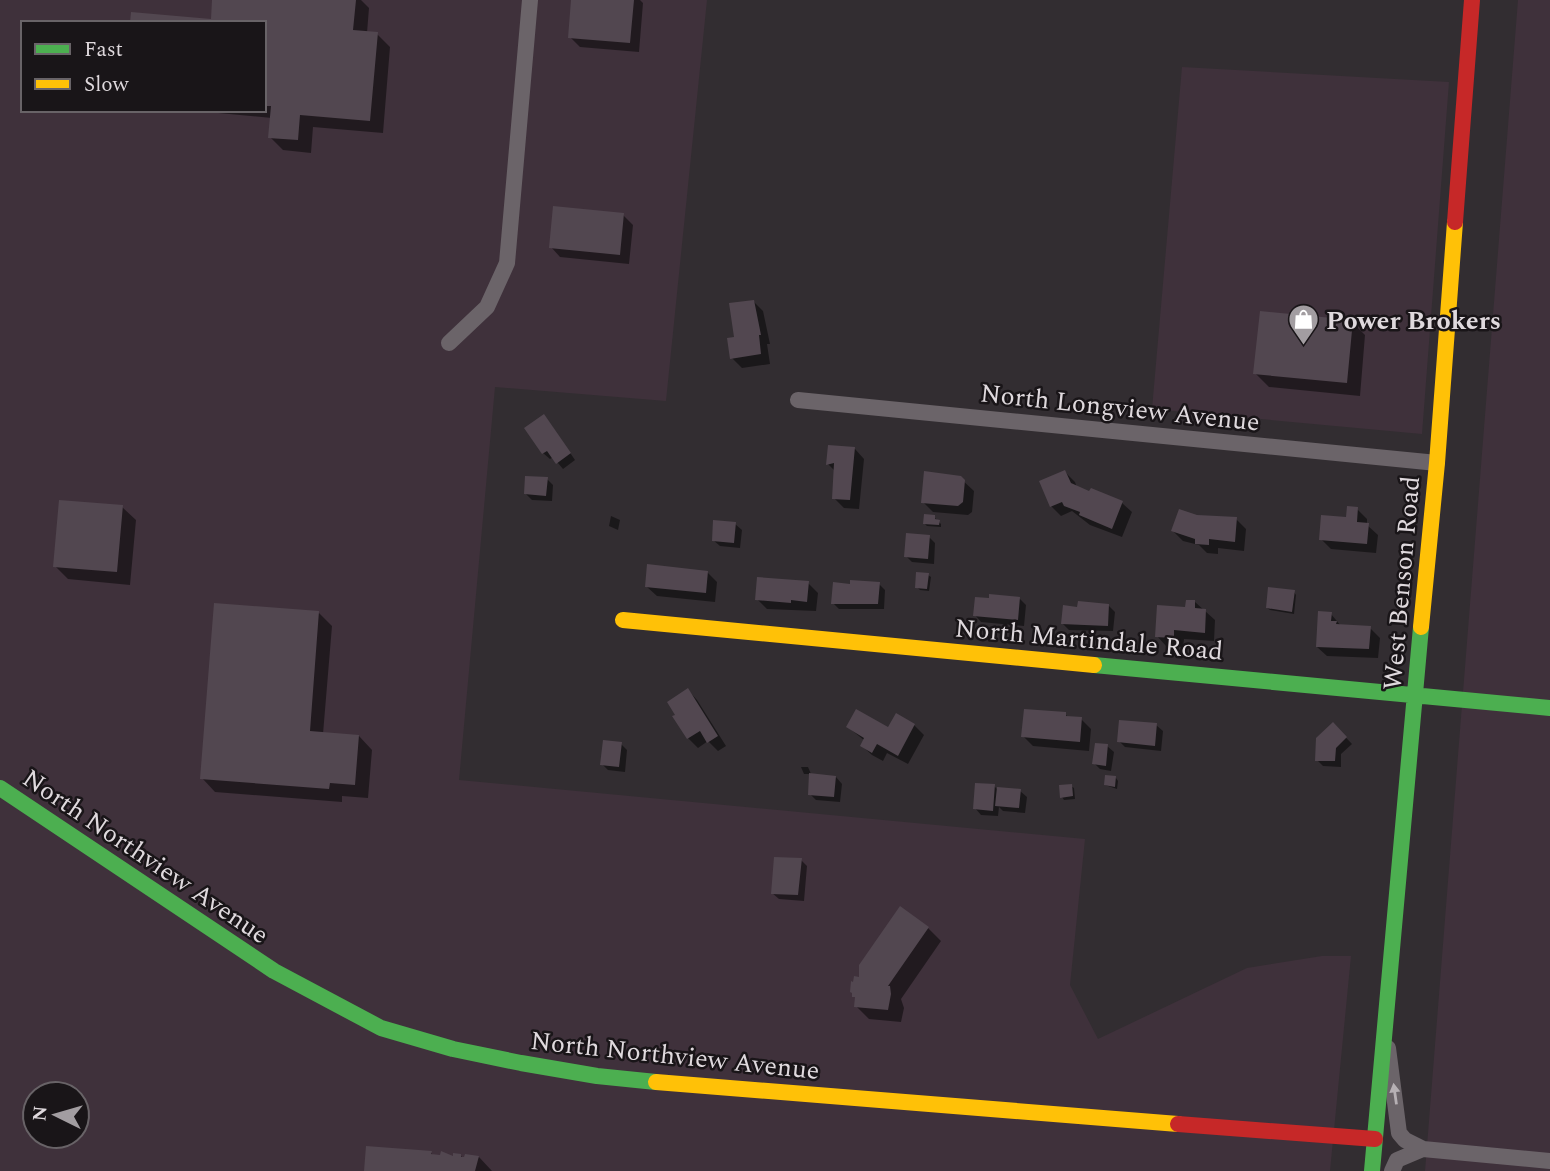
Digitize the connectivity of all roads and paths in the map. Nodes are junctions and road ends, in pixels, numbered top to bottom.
1 (530, 0) edge
2 (1472, 0) edge
3 (449, 343) dead end
4 (798, 400) dead end
5 (1437, 463) junction
6 (623, 620) dead end
7 (1415, 694) junction
8 (1550, 708) edge
9 (0, 788) edge
10 (1385, 1024) junction
11 (1375, 1139) junction
12 (1423, 1149) junction
13 (1550, 1161) edge
14 (1372, 1171) edge
15 (1392, 1171) edge

1 - 3 street
2 - 5 street, West Benson Road
4 - 5 street, North Longview Avenue
5 - 7 street, West Benson Road
6 - 7 street, North Martindale Road
7 - 8 street, North Martindale Road
7 - 10 street, West Benson Road
9 - 11 street, North Northview Avenue
10 - 11 street, West Benson Road
12 -> 10 street
11 - 14 street, West Benson Road
12 - 13 street
12 - 15 street

